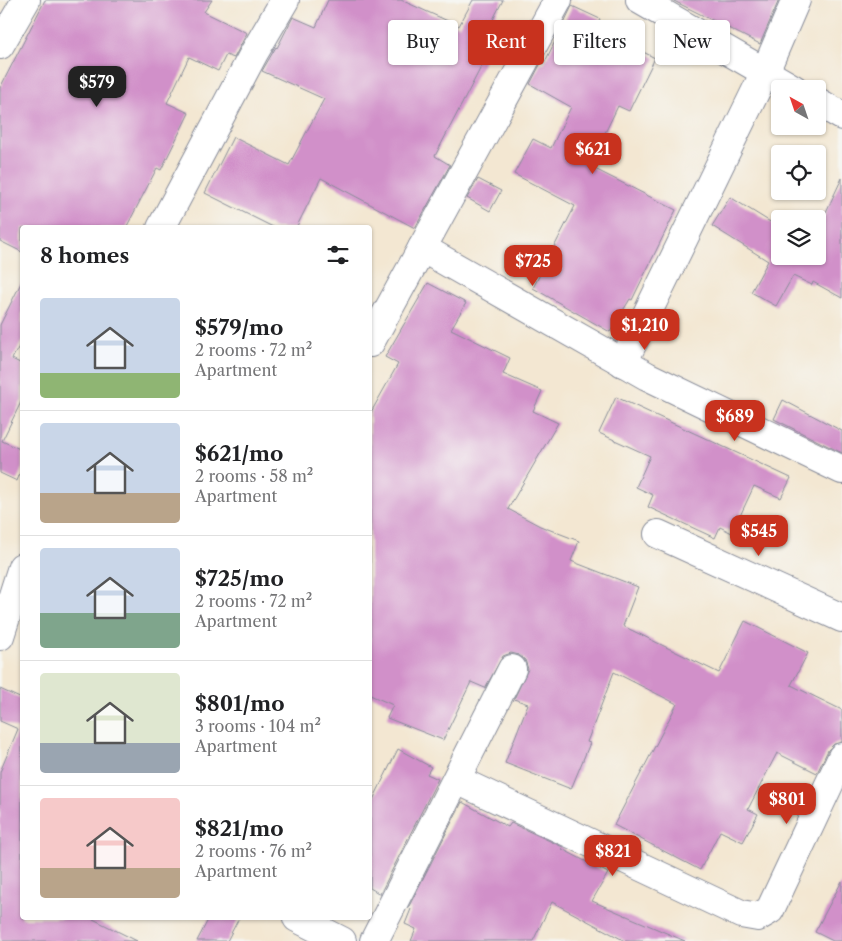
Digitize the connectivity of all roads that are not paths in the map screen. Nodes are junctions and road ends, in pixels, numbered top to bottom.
1 (26, 0) edge
2 (285, 0) edge
3 (558, 0) edge
4 (640, 0) edge
5 (796, 0) edge
6 (0, 45) edge
7 (765, 72) junction
8 (779, 80) edge
9 (826, 107) edge
10 (842, 116) edge
11 (163, 225) edge
12 (422, 248) junction
13 (372, 339) edge
14 (623, 363) junction
15 (842, 470) edge
16 (658, 534) dead end
17 (20, 573) edge
18 (842, 618) edge
19 (0, 636) edge
20 (512, 669) dead end
21 (842, 757) edge
22 (457, 780) junction
23 (299, 920) edge
24 (329, 938) edge
25 (374, 941) edge

1 - 6 street
2 - 11 street
3 - 12 street
4 - 7 street
5 - 7 street
7 - 8 street
7 - 14 street
9 - 10 street
12 - 13 street
12 - 14 street
14 - 15 street
16 - 18 street
17 - 19 street
20 - 22 street
21 - 22 street
22 - 25 street
23 - 24 street

